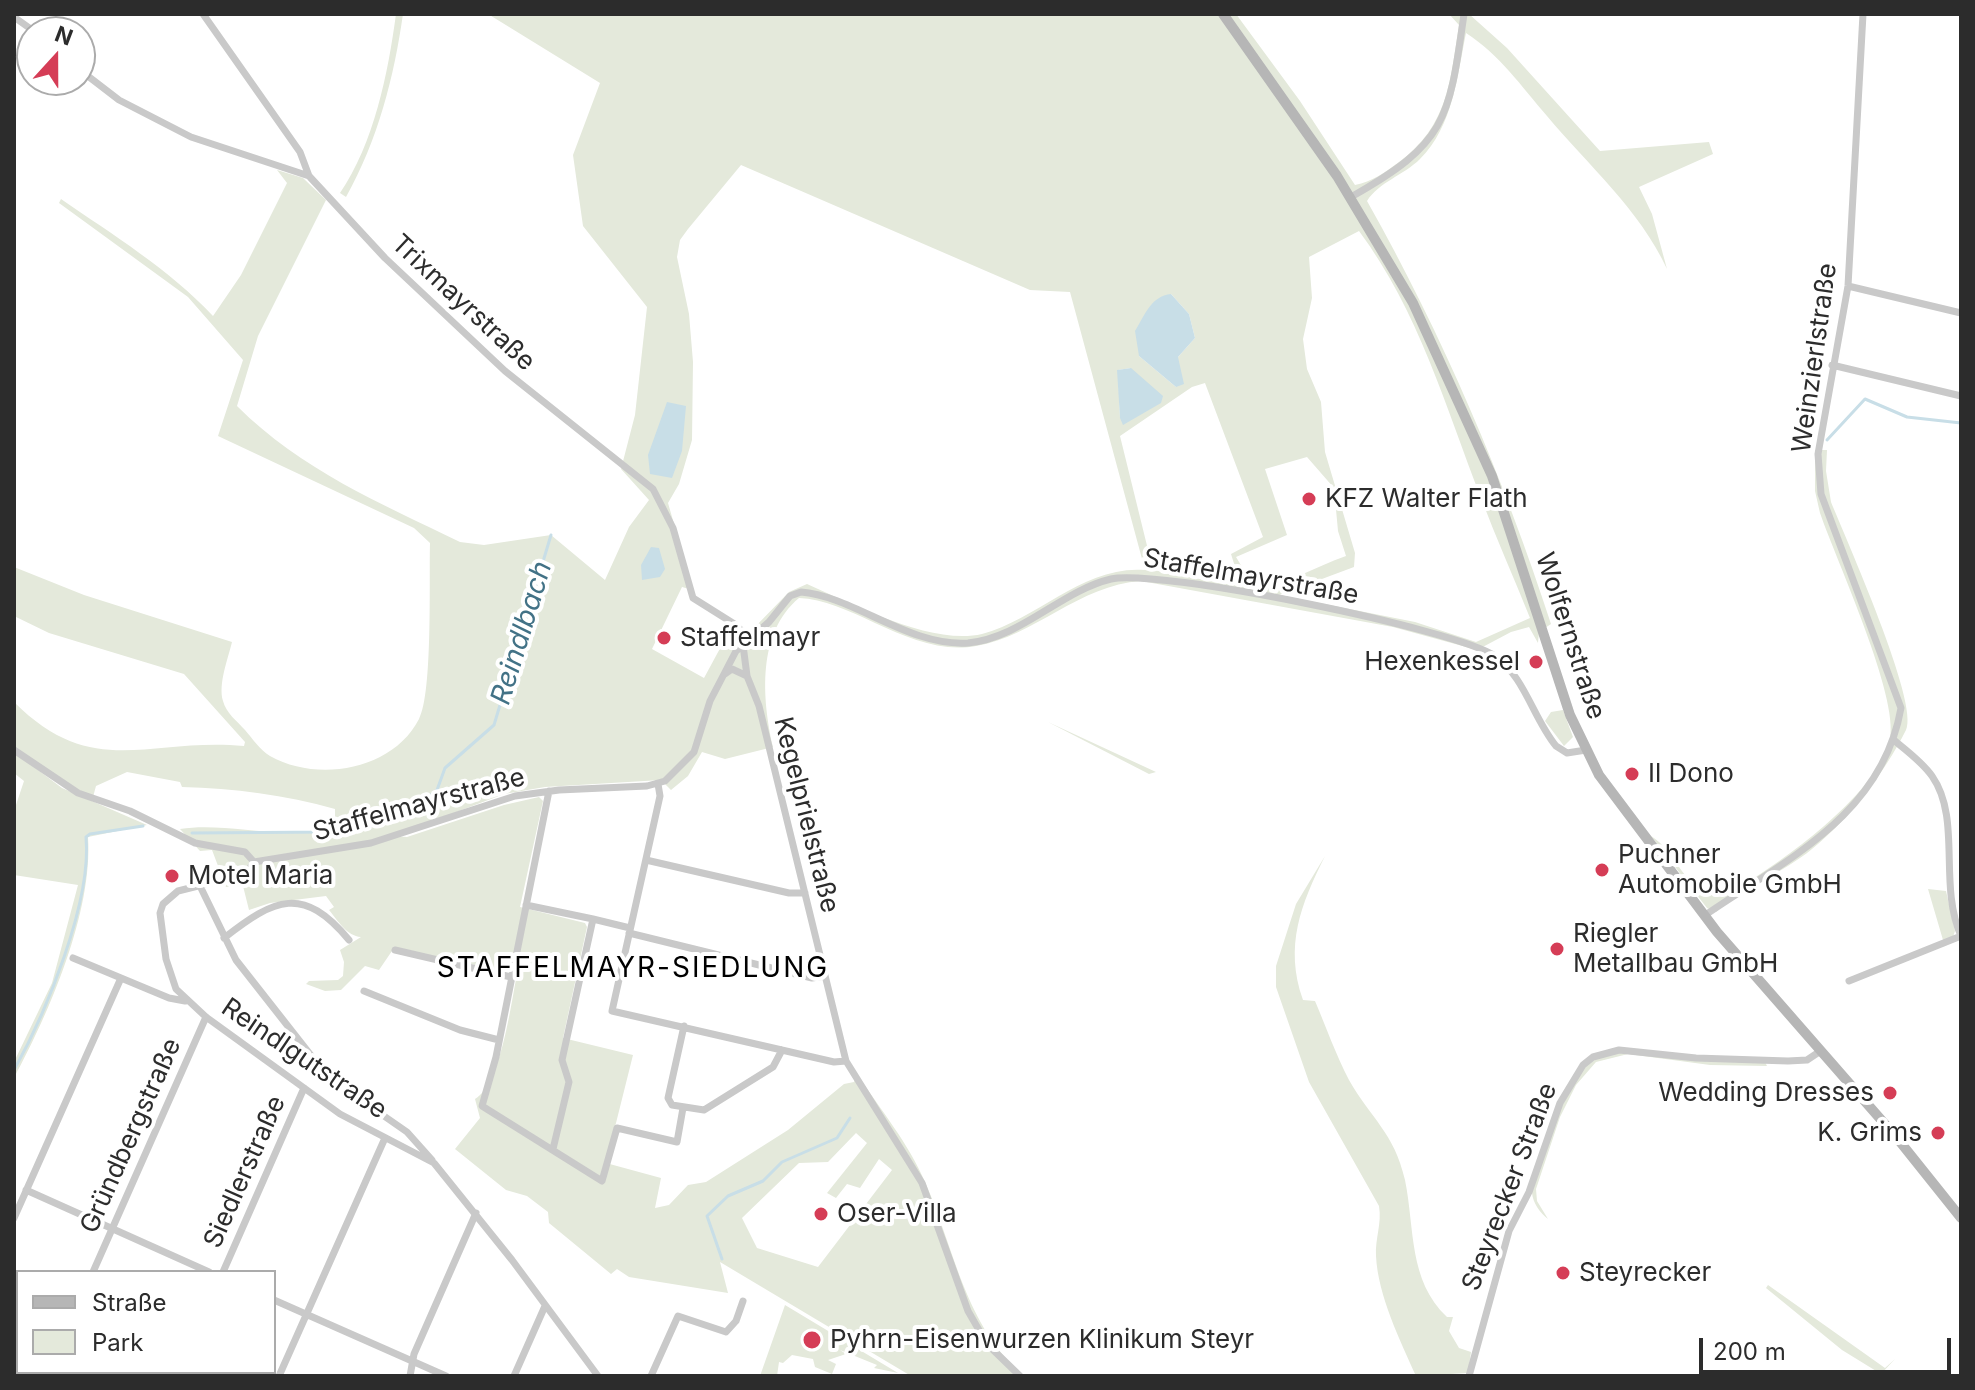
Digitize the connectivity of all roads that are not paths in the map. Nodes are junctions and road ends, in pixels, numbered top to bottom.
1 (203, 14) edge
2 (1223, 14) edge
3 (1464, 14) edge
4 (1863, 14) edge
5 (96, 82) edge
6 (309, 176) junction
7 (1351, 197) junction
8 (1848, 286) junction
9 (1961, 313) edge
10 (1832, 365) junction
11 (1961, 396) edge
12 (746, 642) junction
13 (723, 675) junction
14 (747, 676) junction
15 (1895, 741) junction
16 (14, 750) edge
17 (1586, 750) junction
18 (658, 784) junction
19 (549, 791) junction
20 (646, 860) junction
21 (254, 862) junction
22 (200, 886) junction
23 (805, 893) junction
24 (526, 905) junction
25 (1704, 916) junction
26 (593, 919) junction
27 (630, 931) junction
28 (1961, 936) edge
29 (224, 938) junction
30 (349, 940) dead end
31 (395, 950) dead end
32 (73, 958) dead end
33 (825, 976) junction
34 (511, 977) junction
35 (121, 978) junction
36 (1849, 981) dead end
37 (364, 991) dead end
38 (185, 1001) junction
39 (206, 1017) junction
40 (684, 1026) junction
41 (499, 1040) junction
42 (782, 1050) junction
43 (1819, 1052) junction
44 (846, 1061) junction
45 (304, 1088) junction
46 (683, 1108) junction
47 (385, 1138) junction
48 (553, 1149) junction
49 (434, 1163) junction
50 (26, 1190) junction
51 (476, 1213) junction
52 (14, 1218) edge
53 (1961, 1218) edge
54 (112, 1229) junction
55 (94, 1270) edge
56 (204, 1270) edge
57 (224, 1270) edge
58 (276, 1301) edge
59 (743, 1301) dead end
60 (545, 1306) junction
61 (307, 1315) junction
62 (414, 1362) junction
63 (279, 1376) edge
64 (410, 1376) edge
65 (446, 1376) edge
66 (514, 1376) edge
67 (598, 1376) edge
68 (651, 1376) edge
69 (1020, 1376) edge
70 (1469, 1376) edge

1 - 6 street
2 - 7 main road, Wolfernstraße
3 - 7 street
4 - 8 street, Weinzierlstraße
5 - 6 street, Trixmayrstraße
6 - 12 street, Trixmayrstraße
7 - 17 main road, Wolfernstraße
8 - 9 street
8 - 10 street, Weinzierlstraße
10 - 11 street
10 - 15 street, Weinzierlstraße
12 - 13 street, Staffelmayrstraße
12 - 14 street, Kegelprielstraße
12 - 17 street, Staffelmayrstraße
13 - 14 street
13 - 18 street, Staffelmayrstraße
14 - 23 street, Kegelprielstraße
15 - 25 street, Weinzierlstraße
15 - 28 street
16 - 21 street
17 - 25 main road, Wolfernstraße
18 - 19 street, Staffelmayrstraße
18 - 20 street
19 - 21 street, Staffelmayrstraße
19 - 24 street
20 - 23 street
20 - 27 street
21 - 22 street, Reindlgutstraße
22 - 29 street
22 - 38 street, Reindlgutstraße
23 - 33 street, Kegelprielstraße
24 - 26 street
24 - 34 street
25 - 43 main road, Wolfernstraße
26 - 27 street
26 - 48 street
27 - 33 street
27 - 40 street
28 - 36 street
29 - 30 street
29 - 49 street
31 - 34 street
32 - 35 street
33 - 44 street, Kegelprielstraße
34 - 41 street
35 - 38 street
35 - 50 street
37 - 41 street
38 - 39 street, Reindlgutstraße
39 - 45 street, Reindlgutstraße
39 - 54 street, Gründbergstraße
40 - 42 street
40 - 46 street
41 - 48 street
42 - 44 street
42 - 46 street
43 - 53 main road, Wolfernstraße
43 - 70 street, Steyrecker Straße
44 - 69 street, Kegelprielstraße
45 - 47 street, Reindlgutstraße
45 - 57 street, Siedlerstraße
46 - 48 street
47 - 49 street, Reindlgutstraße
47 - 61 street
49 - 51 street, Reindlgutstraße
50 - 52 street
50 - 54 street
51 - 60 street, Reindlgutstraße
51 - 62 street
54 - 55 street, Gründbergstraße
54 - 56 street
58 - 61 street
59 - 68 street
60 - 66 street
60 - 67 street, Reindlgutstraße
61 - 62 street
61 - 63 street
62 - 64 street
62 - 65 street

